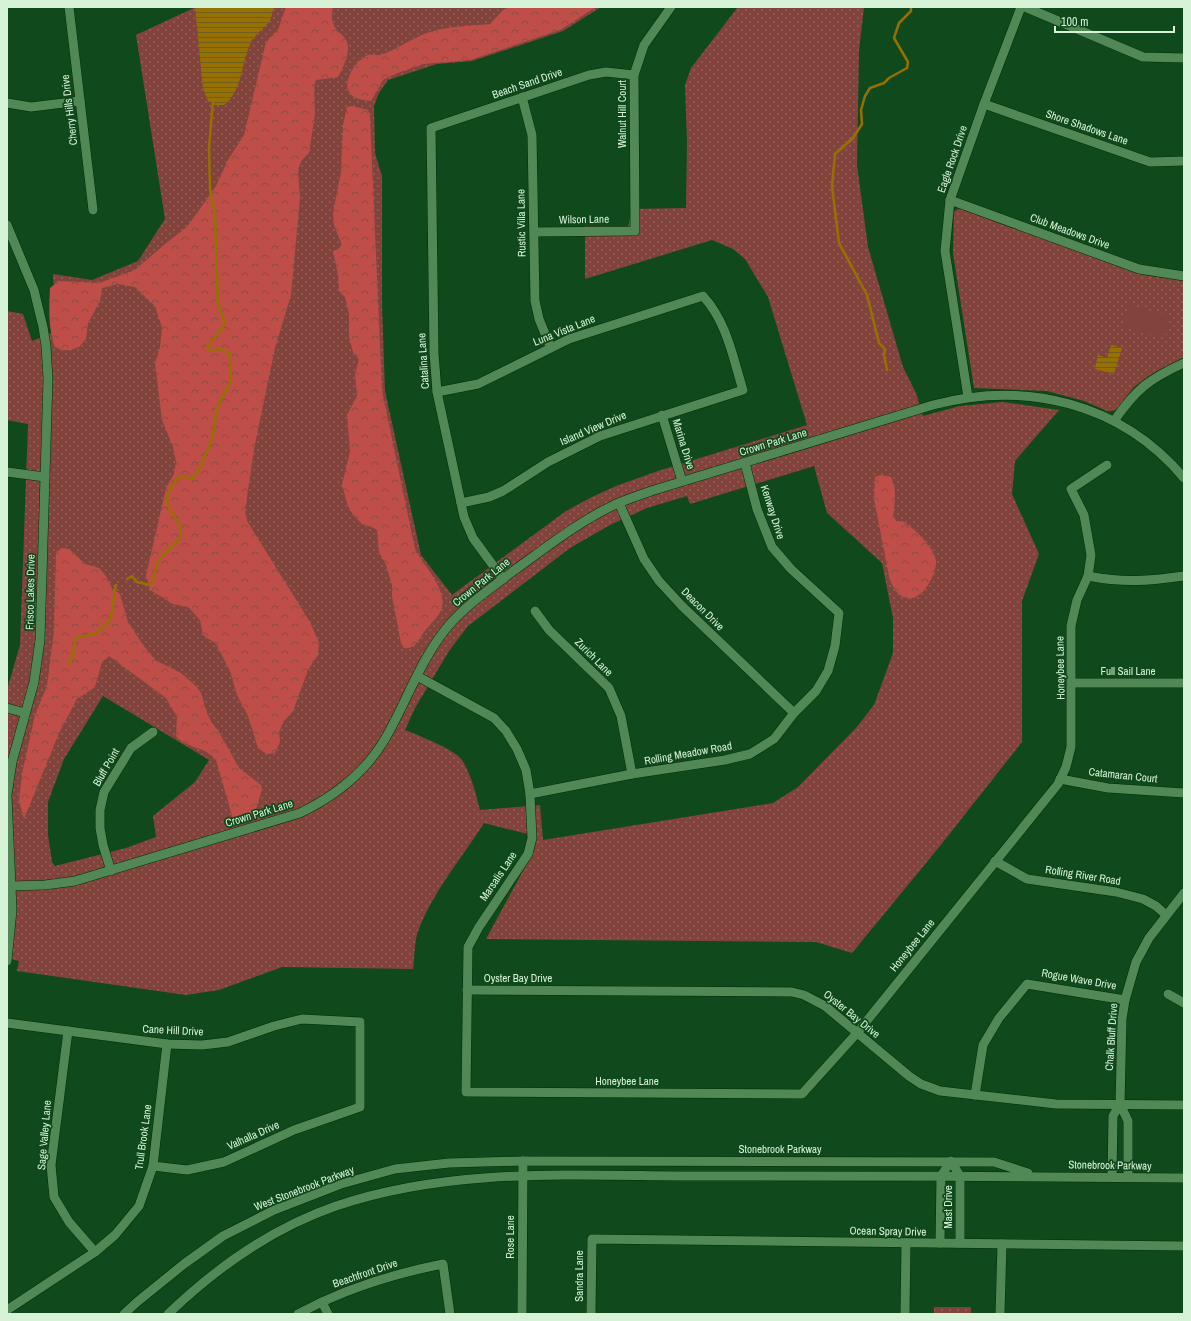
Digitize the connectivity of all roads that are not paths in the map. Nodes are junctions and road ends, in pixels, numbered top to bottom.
1 (69, 7) edge
2 (671, 7) edge
3 (1021, 7) edge
4 (1025, 7) edge
5 (1184, 58) edge
6 (634, 75) junction
7 (522, 97) junction
8 (80, 102) junction
9 (7, 103) edge
10 (984, 104) junction
11 (431, 128) joint
12 (1184, 161) edge
13 (950, 200) junction
14 (93, 210) dead end
15 (7, 225) edge
16 (635, 231) joint
17 (534, 232) junction
18 (1184, 276) edge
19 (550, 346) junction
20 (1184, 363) edge
21 (743, 390) joint
22 (437, 392) junction
23 (968, 397) junction
24 (662, 415) junction
25 (1114, 421) junction
26 (745, 463) junction
27 (1107, 465) dead end
28 (7, 472) edge
29 (45, 477) junction
30 (1184, 478) edge
31 (682, 481) junction
32 (461, 503) junction
33 (619, 503) junction
34 (1088, 576) junction
35 (1184, 576) edge
36 (503, 579) junction
37 (535, 611) dead end
38 (839, 613) joint
39 (417, 676) junction
40 (1073, 683) junction
41 (1184, 683) edge
42 (7, 708) edge
43 (26, 713) junction
44 (794, 713) junction
45 (153, 732) dead end
46 (632, 774) junction
47 (1060, 779) junction
48 (1184, 793) edge
49 (530, 794) junction
50 (995, 861) junction
51 (111, 871) junction
52 (12, 886) junction
53 (1184, 893) edge
54 (1166, 914) junction
55 (7, 961) edge
56 (467, 990) junction
57 (1168, 994) dead end
58 (1126, 1000) junction
59 (1184, 1003) edge
60 (7, 1023) edge
61 (68, 1031) junction
62 (857, 1033) junction
63 (167, 1044) junction
64 (466, 1092) joint
65 (975, 1095) junction
66 (1120, 1104) junction
67 (1184, 1105) edge
68 (360, 1107) joint
69 (523, 1161) junction
70 (951, 1162) junction
71 (153, 1166) junction
72 (523, 1176) junction
73 (941, 1176) junction
74 (960, 1176) junction
75 (1036, 1176) junction
76 (1112, 1177) junction
77 (1128, 1177) junction
78 (1184, 1178) edge
79 (592, 1239) joint
80 (906, 1243) junction
81 (940, 1243) junction
82 (960, 1244) junction
83 (1002, 1244) junction
84 (1184, 1246) edge
85 (95, 1252) junction
86 (322, 1302) junction
87 (7, 1310) edge
88 (124, 1314) edge
89 (168, 1314) edge
90 (298, 1314) edge
91 (328, 1314) edge
92 (450, 1314) edge
93 (522, 1314) edge
94 (591, 1314) edge
95 (905, 1314) edge
96 (1000, 1314) edge

1 - 8 street, Cherry Hills Drive
2 - 6 street, Walnut Hill Court
3 - 10 street, Eagle Rock Drive
4 - 5 street
6 - 7 street, Beach Sand Drive
6 - 16 street, Walnut Hill Court
7 - 11 street, Beach Sand Drive
7 - 17 street, Rustic Villa Lane
8 - 9 street
8 - 14 street, Cherry Hills Drive
10 - 12 street, Shore Shadows Lane
10 - 13 street, Eagle Rock Drive
11 - 22 street, Catalina Lane
13 - 18 street, Club Meadows Drive
13 - 23 street, Eagle Rock Drive
15 - 29 street, Frisco Lakes Drive
16 - 17 street, Wilson Lane
17 - 19 street, Rustic Villa Lane
19 - 21 street, Luna Vista Lane
19 - 22 street, Luna Vista Lane
20 - 25 street
21 - 24 street, Island View Drive
22 - 32 street, Catalina Lane
23 - 25 street
23 - 26 street, Crown Park Lane
24 - 31 street, Marina Drive
24 - 32 street, Island View Drive
25 - 30 street
26 - 31 street, Crown Park Lane
26 - 38 street, Kenway Drive
27 - 34 street, Honeybee Lane
28 - 29 street
29 - 43 street, Frisco Lakes Drive
31 - 33 street, Crown Park Lane
32 - 36 street, Catalina Lane
33 - 36 street, Crown Park Lane
33 - 44 street, Deacon Drive
34 - 35 street
34 - 40 street, Honeybee Lane
36 - 39 street, Crown Park Lane
37 - 46 street, Zurich Lane
38 - 44 street, Rolling Meadow Road
39 - 49 street, Marsalis Lane
39 - 51 street, Crown Park Lane
40 - 41 street, Full Sail Lane
40 - 47 street, Honeybee Lane
42 - 43 street
43 - 52 street, Frisco Lakes Drive
44 - 46 street, Rolling Meadow Road
45 - 51 street, Bluff Point
46 - 49 street, Rolling Meadow Road
47 - 48 street, Catamaran Court
47 - 50 street, Honeybee Lane
49 - 56 street, Marsalis Lane
50 - 54 street, Rolling River Road
50 - 62 street, Honeybee Lane
51 - 52 street, Crown Park Lane
52 - 55 street, Frisco Lakes Drive
53 - 54 street, Chalk Bluff Drive
54 - 58 street, Chalk Bluff Drive
56 - 62 street, Oyster Bay Drive
56 - 64 street, Marsalis Lane
57 - 59 street
58 - 65 street, Rogue Wave Drive
58 - 66 street, Chalk Bluff Drive
60 - 61 street, Cane Hill Drive
61 - 63 street, Cane Hill Drive
61 - 85 street, Sage Valley Lane
62 - 64 street, Honeybee Lane
62 - 65 street, Oyster Bay Drive
63 - 68 street, Cane Hill Drive
63 - 71 street, Trull Brook Lane
65 - 66 street, Oyster Bay Drive
66 - 67 street, Oyster Bay Drive
66 - 76 street, Chalk Bluff Drive
66 - 77 street, Chalk Bluff Drive
68 - 71 street, Valhalla Drive
69 - 70 street, Stonebrook Parkway
69 - 72 street, Rose Lane
69 - 88 street, West Stonebrook Parkway
70 - 73 street, Mast Drive
70 - 74 street, Mast Drive
70 - 75 street, Stonebrook Parkway
71 - 85 street, Trull Brook Lane
72 - 73 street, Stonebrook Parkway
72 - 89 street
72 - 93 street, Rose Lane
73 - 74 street, Stonebrook Parkway
73 - 81 street, Mast Drive
74 - 75 street, Stonebrook Parkway
74 - 82 street, Mast Drive
75 - 76 street, Stonebrook Parkway
76 - 77 street, Stonebrook Parkway
77 - 78 street, Stonebrook Parkway
79 - 80 street, Ocean Spray Drive
79 - 94 street, Sandra Lane
80 - 81 street, Ocean Spray Drive
80 - 95 street
81 - 82 street, Ocean Spray Drive
82 - 83 street, Ocean Spray Drive
83 - 84 street, Ocean Spray Drive
83 - 96 street
85 - 87 street, Trull Brook Lane
86 - 90 street, Beachfront Drive
86 - 91 street
86 - 92 street, Beachfront Drive

